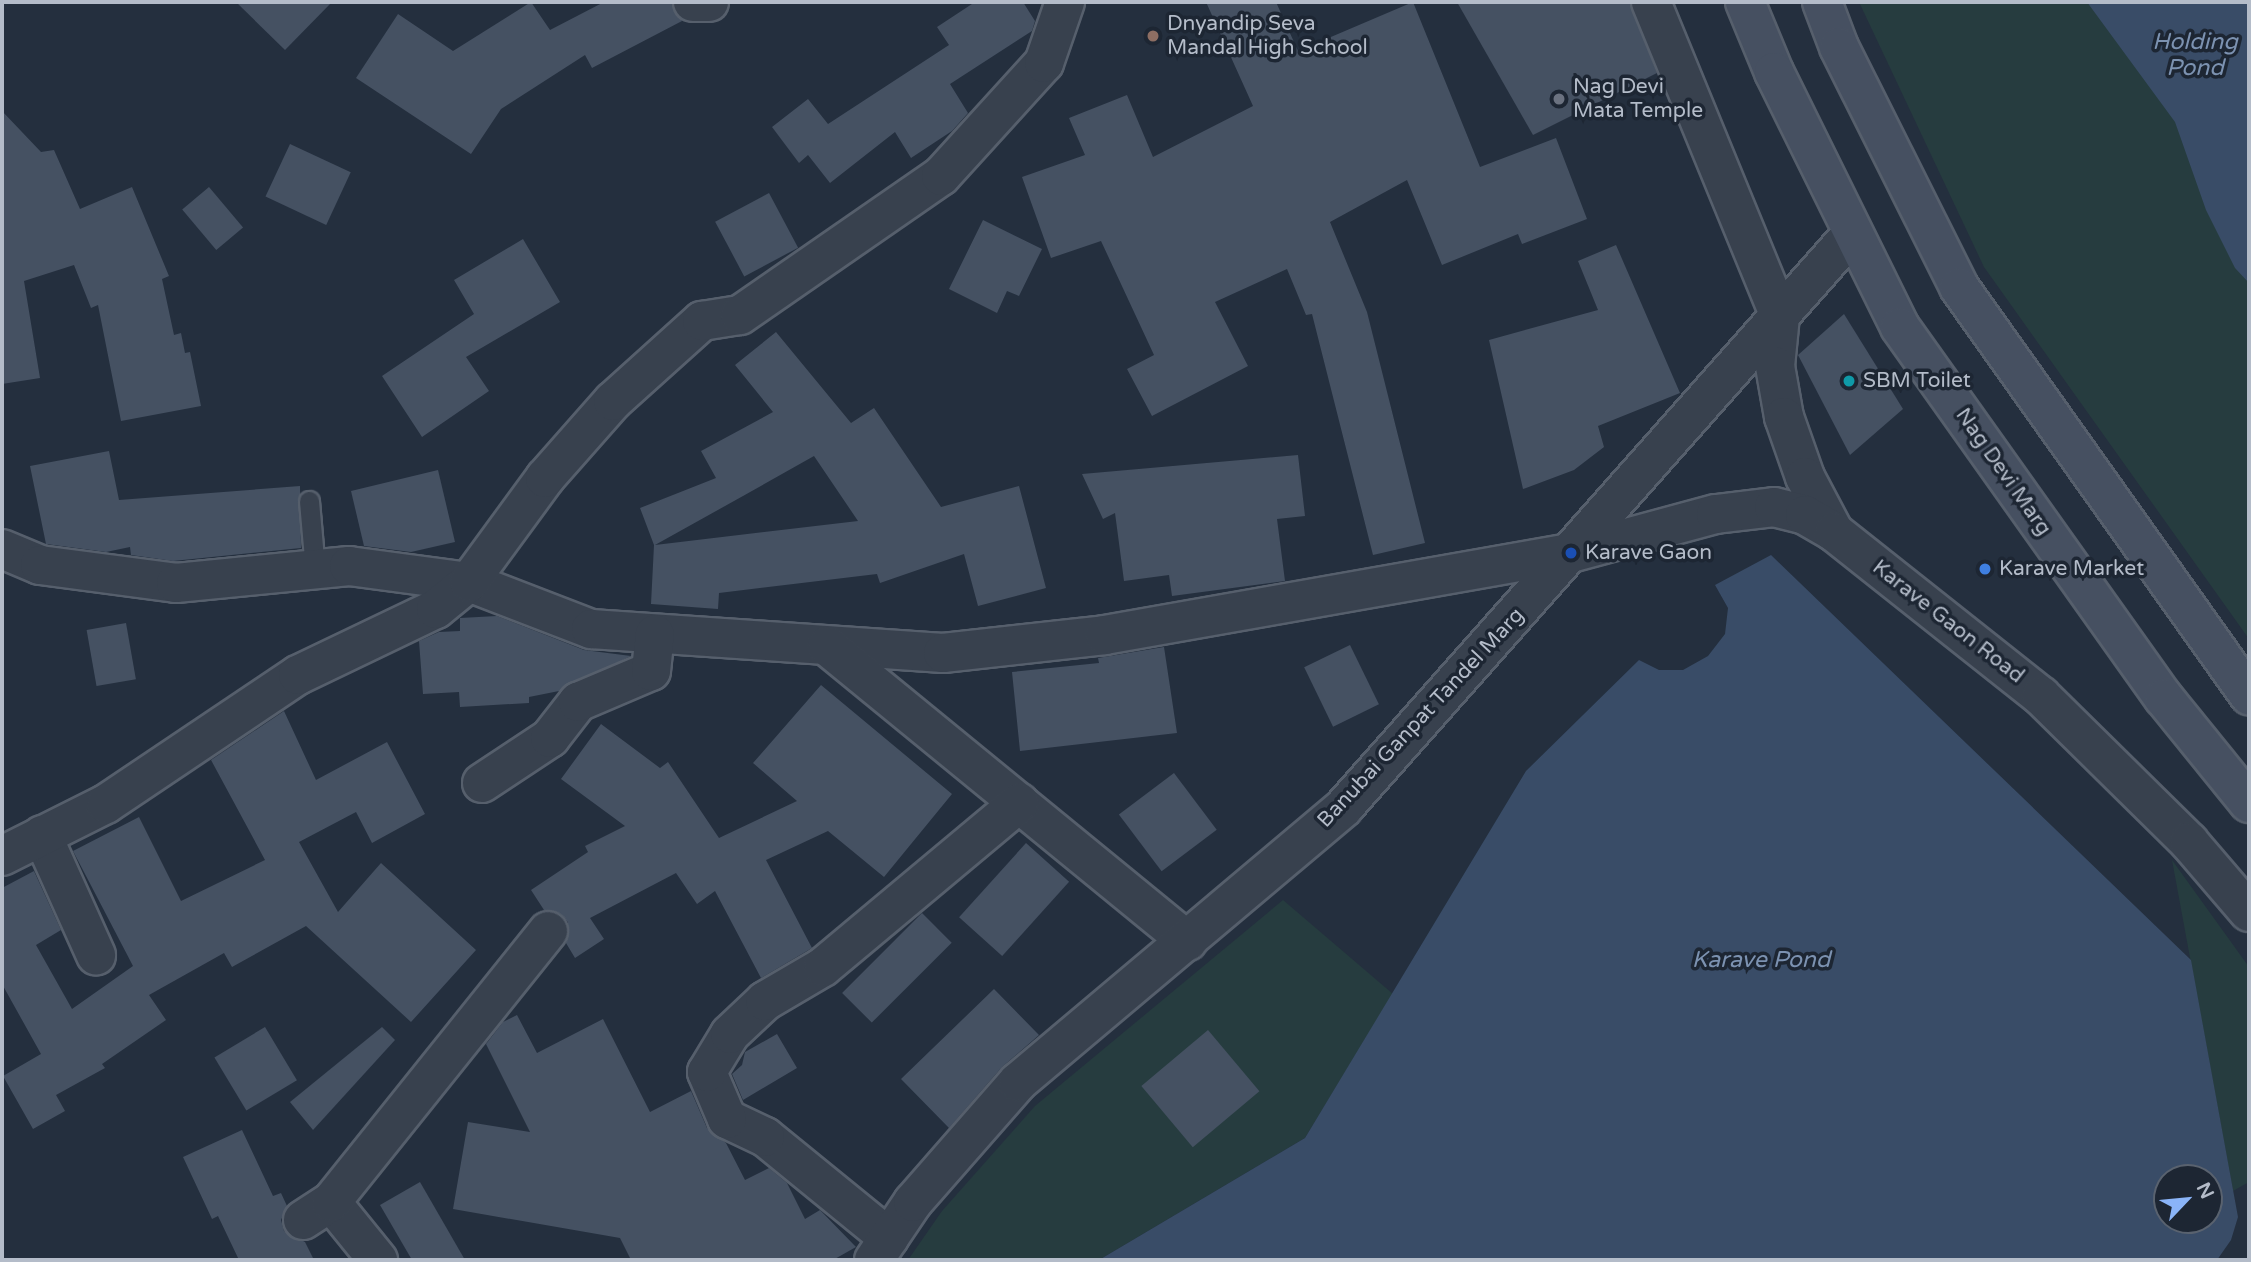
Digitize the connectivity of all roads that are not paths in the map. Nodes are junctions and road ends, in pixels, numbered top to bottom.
1 (693, 2) edge
2 (709, 2) edge
3 (1065, 2) edge
4 (1650, 2) edge
5 (1745, 2) edge
6 (1822, 2) edge
7 (1852, 234) junction
8 (1780, 316) junction
9 (309, 501) dead end
10 (1834, 532) junction
11 (2, 549) edge
12 (1571, 553) junction
13 (315, 569) junction
14 (469, 582) junction
15 (655, 634) junction
16 (827, 646) junction
17 (2249, 695) edge
18 (482, 783) dead end
19 (1019, 803) junction
20 (2249, 803) edge
21 (42, 835) junction
22 (2, 856) edge
23 (2249, 912) edge
24 (548, 931) dead end
25 (1188, 941) junction
26 (96, 955) dead end
27 (881, 1249) edge
28 (378, 1260) edge

1 - 2 street
3 - 14 street
4 - 8 street
5 - 7 main road, Nag Devi Marg
6 - 17 main road
7 - 8 street, Banubai Ganpat Tandel Marg
7 - 20 main road, Nag Devi Marg
8 - 10 street
8 - 12 street, Banubai Ganpat Tandel Marg
9 - 13 lane
10 - 12 street, Karave Gaon Road
10 - 23 street, Karave Gaon Road
11 - 13 street, Karave Gaon Road
12 - 16 street, Karave Gaon Road
12 - 25 street, Banubai Ganpat Tandel Marg
13 - 14 street, Karave Gaon Road
14 - 15 street, Karave Gaon Road
14 - 21 street
15 - 16 street, Karave Gaon Road
15 - 18 street
16 - 19 street
19 - 25 street
19 - 27 street
21 - 22 street
21 - 26 street
24 - 28 street
25 - 27 street, Banubai Ganpat Tandel Marg

